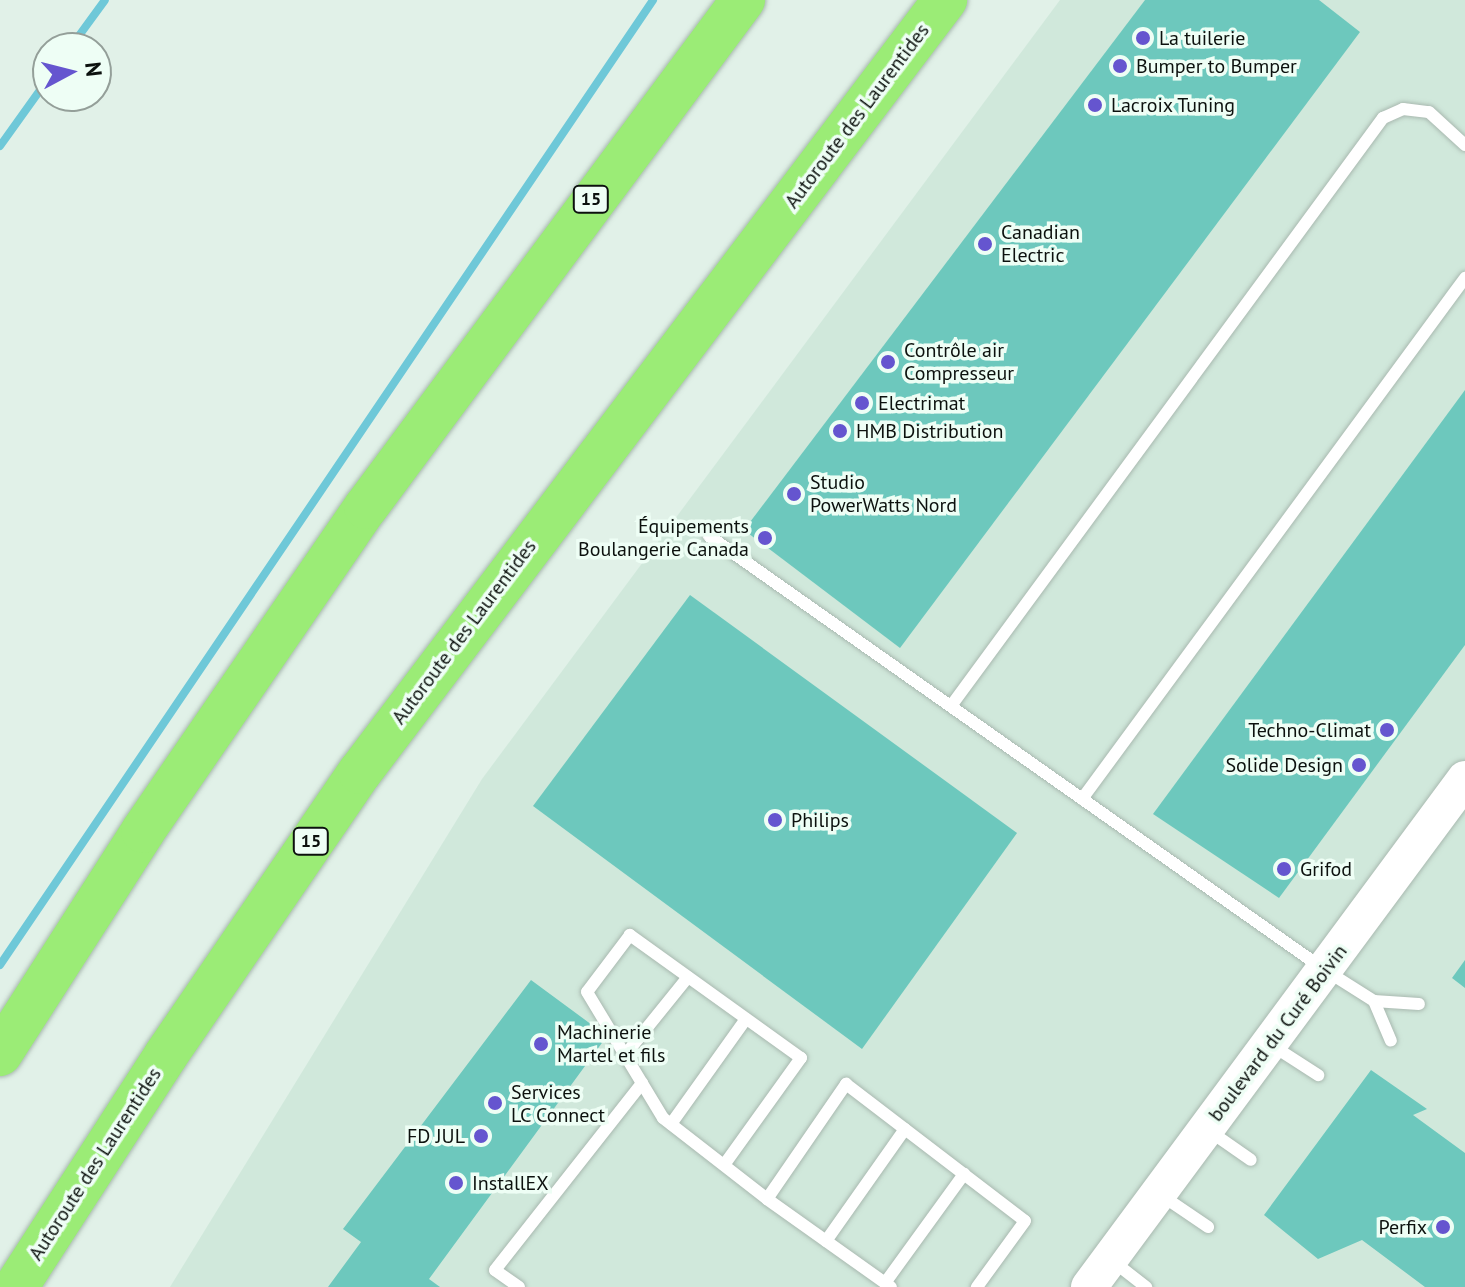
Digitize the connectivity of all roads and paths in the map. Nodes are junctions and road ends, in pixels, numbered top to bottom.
1 (743, 0) edge
2 (945, 0) edge
3 (1465, 145) edge
4 (1465, 278) edge
5 (709, 536) dead end
6 (951, 706) junction
7 (1456, 796) edge
8 (1082, 799) junction
9 (1325, 970) junction
10 (688, 977) junction
11 (1374, 1001) junction
12 (1419, 1004) dead end
13 (746, 1019) junction
14 (1391, 1041) dead end
15 (1270, 1044) junction
16 (0, 1054) edge
17 (625, 1055) junction
18 (1318, 1075) dead end
19 (642, 1083) junction
20 (671, 1124) junction
21 (905, 1129) junction
22 (1207, 1129) junction
23 (1251, 1160) dead end
24 (724, 1165) junction
25 (964, 1174) junction
26 (1158, 1193) junction
27 (767, 1199) junction
28 (1208, 1227) dead end
29 (826, 1241) junction
30 (1110, 1258) junction
31 (1149, 1284) edge
32 (888, 1285) edge
33 (16, 1287) edge
34 (519, 1287) edge
35 (977, 1287) edge
36 (1089, 1287) edge

1 - 16 highway, 15
2 - 33 highway, Autoroute des Laurentides / 15
3 - 6 lane
4 - 8 lane
5 - 6 lane
6 - 8 lane
7 - 9 street, boulevard du Curé Boivin
8 - 9 lane
9 - 11 lane
9 - 15 street, boulevard du Curé Boivin
10 - 13 lane
10 - 17 lane
10 - 17 lane
11 - 12 lane
11 - 14 lane
13 - 20 lane
13 - 24 lane
15 - 18 lane
15 - 22 street, boulevard du Curé Boivin
17 - 19 lane
19 - 20 lane
19 - 34 lane
20 - 24 lane
21 - 25 lane
21 - 27 lane
21 - 29 lane
22 - 23 lane
22 - 26 street, boulevard du Curé Boivin
24 - 27 lane
25 - 32 lane
25 - 35 lane
26 - 28 lane
26 - 30 street, boulevard du Curé Boivin
27 - 29 lane
29 - 32 lane
30 - 31 lane
30 - 36 street, boulevard du Curé Boivin

